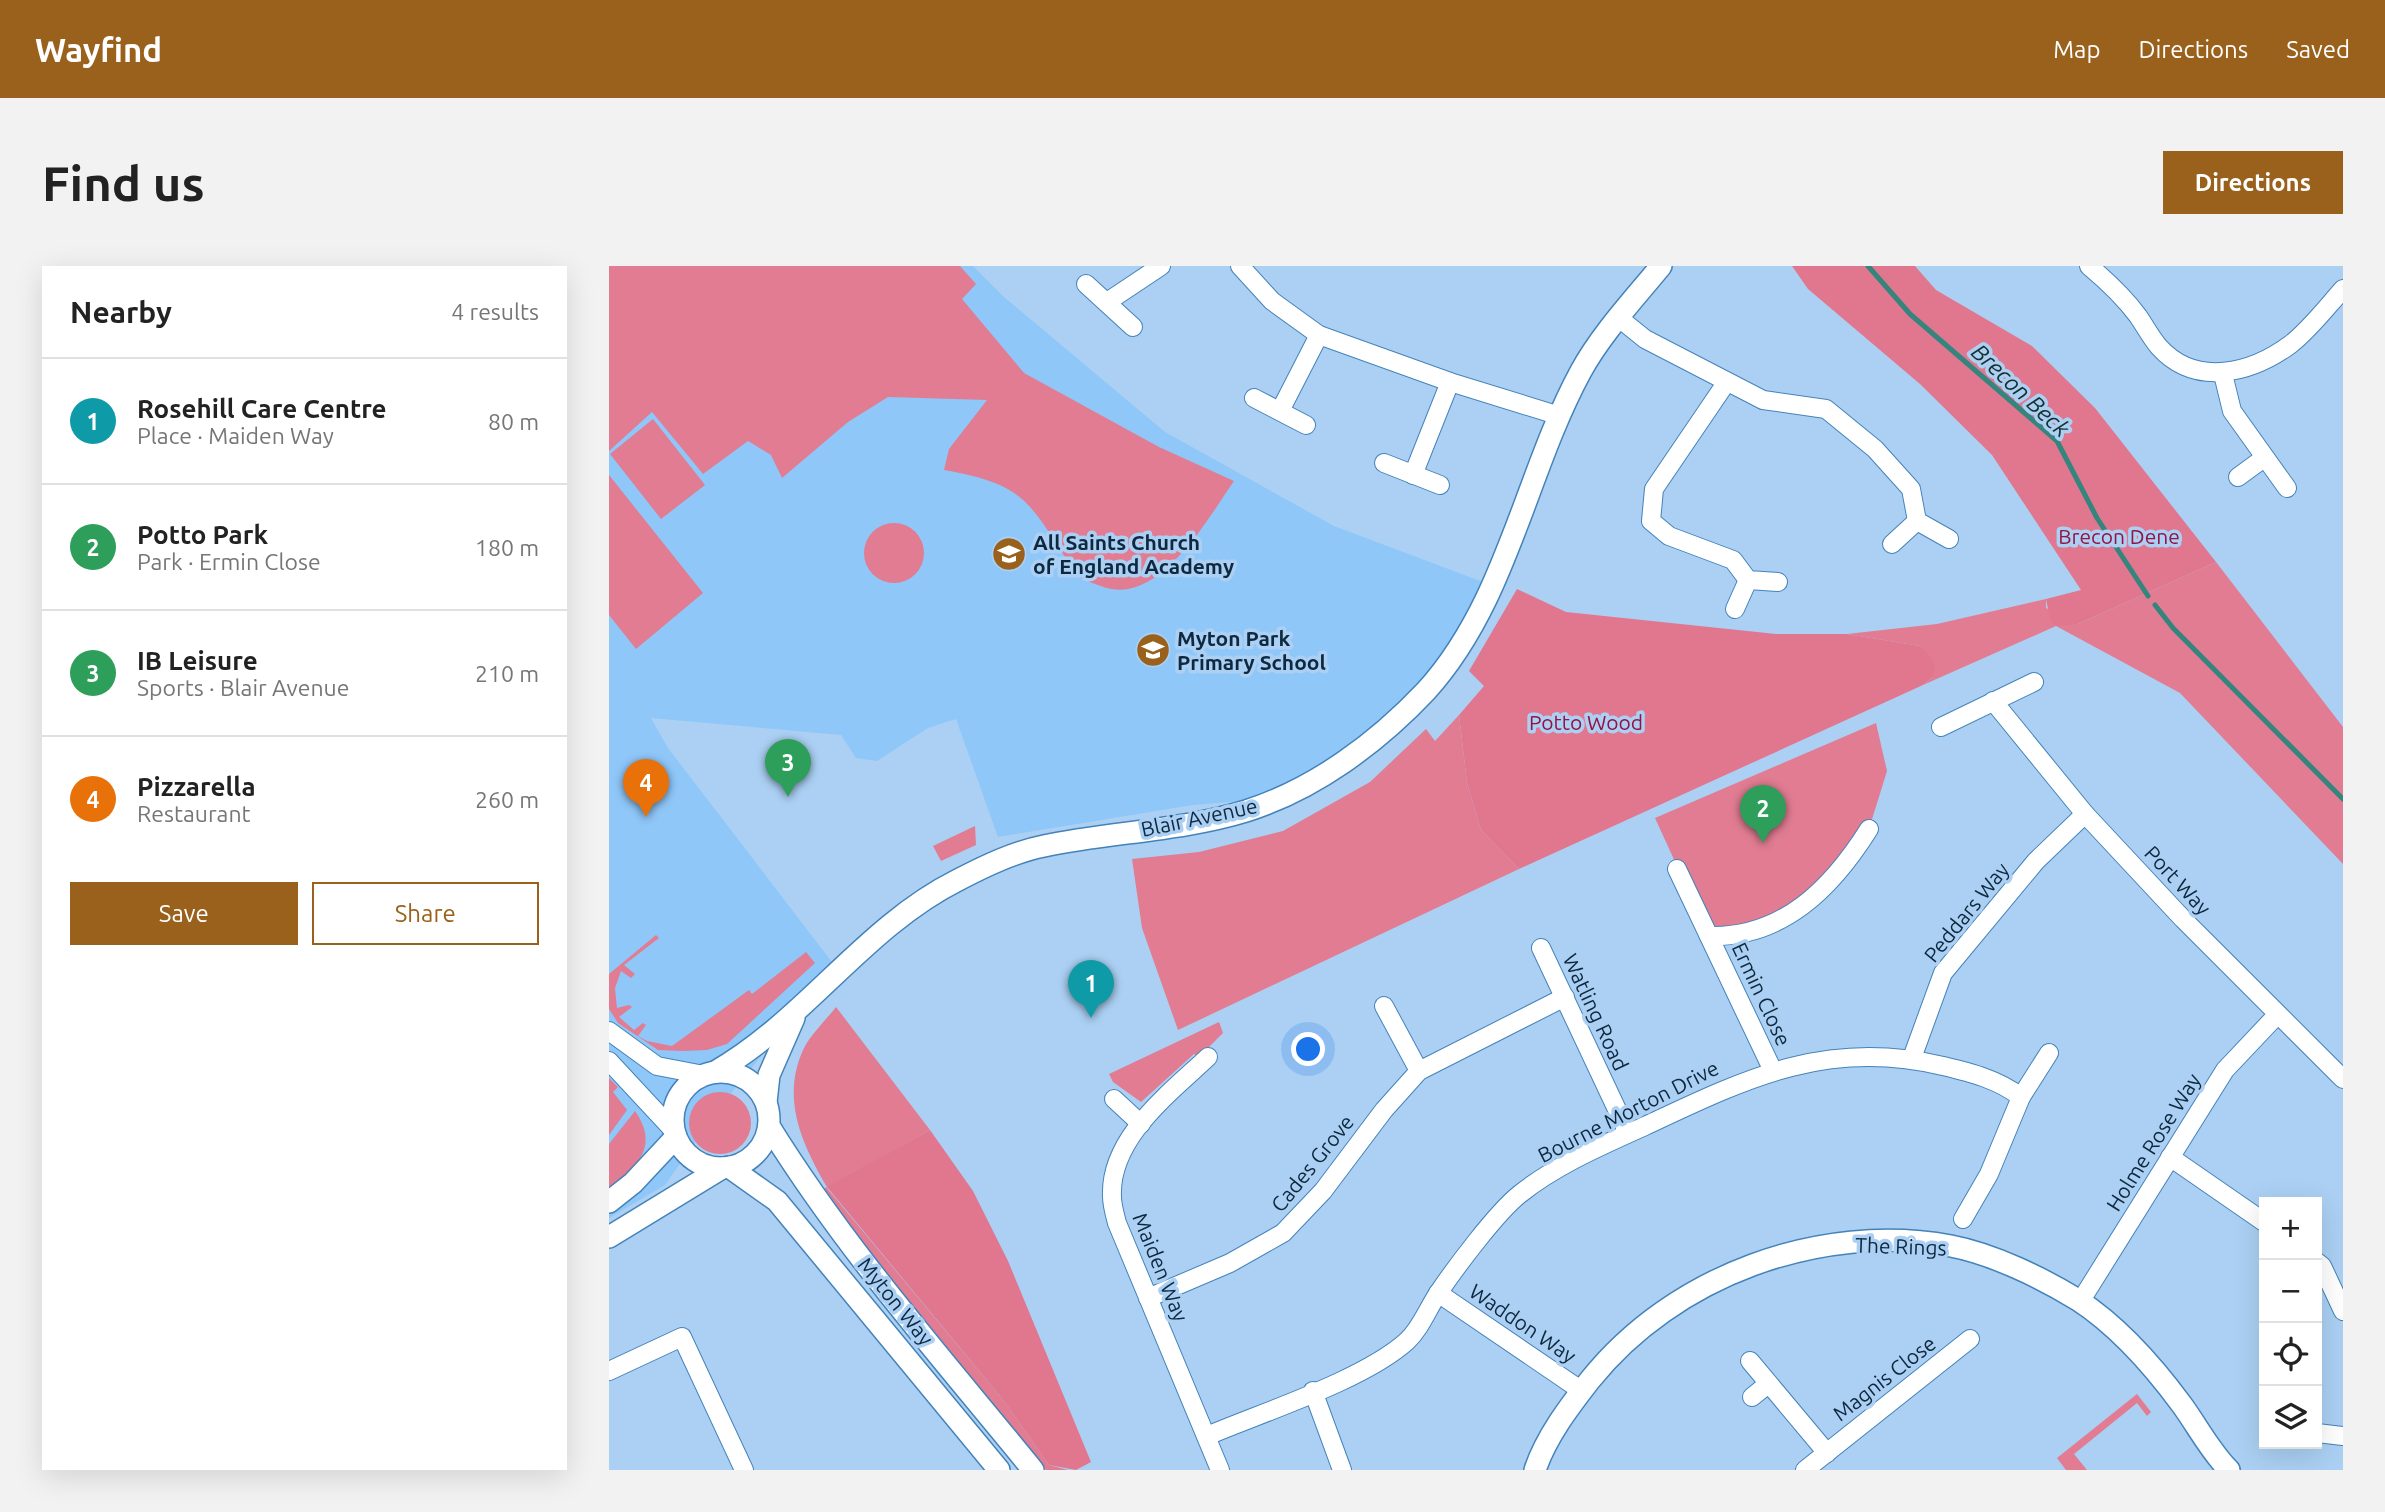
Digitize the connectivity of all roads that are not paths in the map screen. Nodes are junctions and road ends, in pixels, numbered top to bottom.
1 (1161, 266) edge
2 (1240, 266) edge
3 (1661, 266) edge
4 (2090, 266) edge
5 (1086, 284) dead end
6 (2343, 289) edge
7 (1107, 302) junction
8 (1619, 318) junction
9 (1133, 327) dead end
10 (1319, 335) junction
11 (2223, 374) junction
12 (1450, 382) junction
13 (1726, 383) junction
14 (1254, 398) dead end
15 (1280, 411) junction
16 (1560, 415) junction
17 (1305, 425) dead end
18 (2264, 458) junction
19 (1384, 463) dead end
20 (1413, 475) junction
21 (2238, 477) dead end
22 (1440, 485) dead end
23 (2287, 488) dead end
24 (1917, 521) junction
25 (1949, 539) dead end
26 (1892, 544) dead end
27 (1748, 580) junction
28 (1778, 582) dead end
29 (1735, 609) dead end
30 (2034, 682) dead end
31 (1993, 701) junction
32 (1941, 727) dead end
33 (2085, 814) junction
34 (1868, 829) dead end
35 (1677, 869) dead end
36 (1709, 936) junction
37 (1541, 948) dead end
38 (1565, 997) junction
39 (1384, 1006) dead end
40 (796, 1013) junction
41 (2277, 1015) junction
42 (609, 1031) edge
43 (2049, 1053) dead end
44 (1208, 1057) dead end
45 (1912, 1058) junction
46 (609, 1061) edge
47 (1419, 1071) junction
48 (1773, 1071) junction
49 (710, 1073) junction
50 (2343, 1079) edge
51 (2021, 1097) junction
52 (1114, 1099) dead end
53 (766, 1102) junction
54 (1141, 1124) junction
55 (769, 1126) junction
56 (1628, 1133) junction
57 (675, 1134) junction
58 (2170, 1157) junction
59 (726, 1168) junction
60 (609, 1202) edge
61 (1963, 1219) dead end
62 (2259, 1219) edge
63 (609, 1237) edge
64 (2322, 1266) edge
65 (1438, 1293) junction
66 (1148, 1298) junction
67 (2080, 1302) junction
68 (2343, 1311) edge
69 (1970, 1339) dead end
70 (1750, 1361) dead end
71 (609, 1371) edge
72 (1768, 1384) junction
73 (1313, 1391) junction
74 (1582, 1391) junction
75 (1752, 1397) dead end
76 (2322, 1434) edge
77 (1207, 1436) junction
78 (2343, 1436) edge
79 (1826, 1453) junction
80 (744, 1470) edge
81 (999, 1470) edge
82 (1033, 1470) edge
83 (1220, 1470) edge
84 (1342, 1470) edge
85 (1535, 1470) edge
86 (1805, 1470) edge
87 (2229, 1470) edge

1 - 7 street
2 - 10 street
3 - 8 street, Blair Avenue
4 - 11 street
5 - 7 street
6 - 11 street
7 - 9 street
8 - 13 street
8 - 16 street, Blair Avenue
10 - 12 street
10 - 15 street
11 - 18 street
12 - 16 street
12 - 20 street
13 - 24 street
13 - 27 street
14 - 15 street
15 - 17 street
16 - 40 street, Blair Avenue
18 - 21 street
18 - 23 street
19 - 20 street
20 - 22 street
24 - 25 street
24 - 26 street
27 - 28 street
27 - 29 street
30 - 31 street
31 - 32 street
31 - 33 street, Port Way
33 - 41 street, Port Way
33 - 45 street, Peddars Way
34 - 36 street, Ermin Close
35 - 36 street, Ermin Close
36 - 48 street, Ermin Close
37 - 38 street, Watling Road
38 - 47 street, Cades Grove
38 - 56 street, Watling Road
39 - 47 street
40 - 49 street, Blair Avenue
40 - 53 street, Blair Avenue
41 - 50 street, Port Way
41 - 58 street, Holme Rose Way
42 - 49 street
43 - 51 street
44 - 54 street, Maiden Way
45 - 48 street, Bourne Morton Drive
45 - 51 street, Bourne Morton Drive
46 - 57 street
47 - 66 street, Cades Grove
48 - 56 street, Bourne Morton Drive
49 - 53 street
49 - 57 street
51 - 61 street
52 - 54 street
53 - 55 street
54 - 66 street, Maiden Way
55 - 59 street
55 - 82 street, Myton Way
56 - 65 street, Bourne Morton Drive
57 - 59 street
57 - 60 street
58 - 62 street
58 - 67 street, Holme Rose Way
59 - 63 street
59 - 81 street, Myton Way
64 - 68 street
65 - 73 street, Bourne Morton Drive
65 - 74 street, Waddon Way
66 - 77 street, Maiden Way
67 - 74 street, The Rings
67 - 87 street, The Rings
69 - 79 street, Magnis Close
70 - 72 street, Magnis Close
71 - 80 street
72 - 75 street
72 - 79 street, Magnis Close
73 - 77 street, Bourne Morton Drive
73 - 84 street
74 - 85 street, The Rings
76 - 78 street
77 - 83 street, Maiden Way
79 - 86 street, Magnis Close

